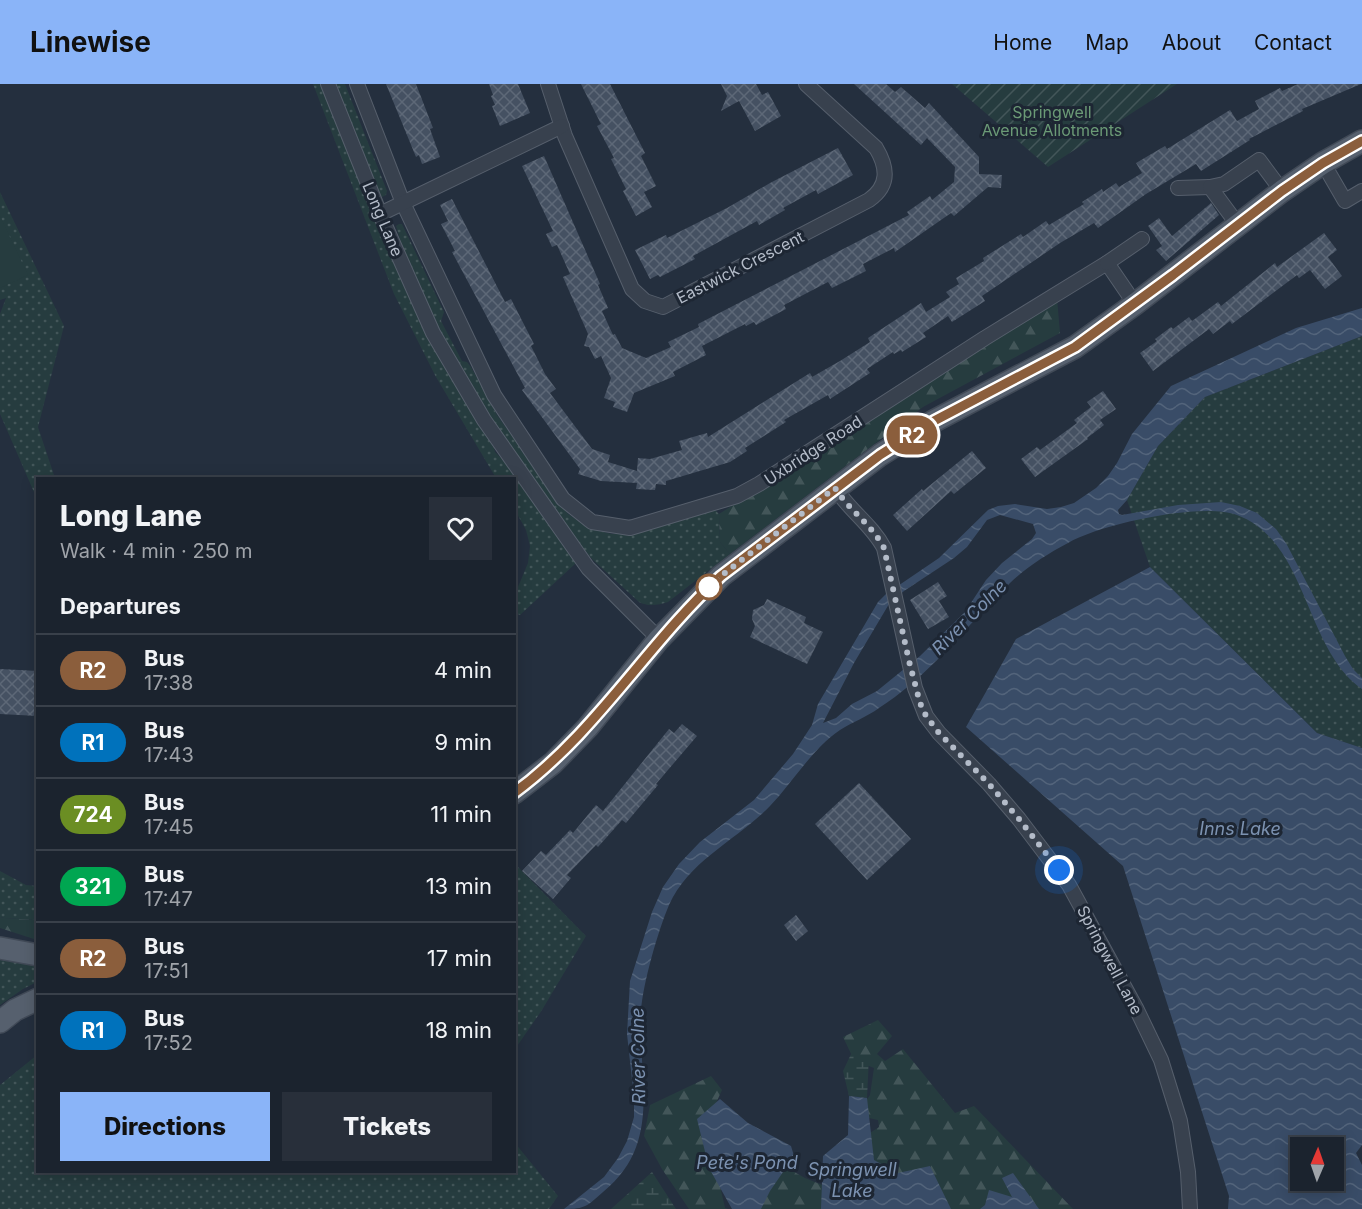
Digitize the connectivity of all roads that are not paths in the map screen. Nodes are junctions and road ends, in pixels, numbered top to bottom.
1 (328, 84) edge
2 (357, 84) edge
3 (548, 84) edge
4 (806, 84) edge
5 (562, 126) junction
6 (1362, 141) edge
7 (1323, 163) junction
8 (1210, 187) junction
9 (1178, 188) dead end
10 (1282, 191) junction
11 (1362, 191) edge
12 (403, 203) junction
13 (380, 214) junction
14 (1238, 225) junction
15 (1142, 239) dead end
16 (1107, 263) junction
17 (1136, 304) junction
18 (835, 488) junction
19 (563, 499) joint
20 (659, 639) junction
21 (516, 791) edge
22 (0, 948) edge
23 (36, 955) edge
24 (36, 1000) edge
25 (0, 1022) edge
26 (1190, 1209) edge

1 - 13 street, Long Lane
2 - 12 street, Long Lane
3 - 5 street, Eastwick Crescent
4 - 5 street, Eastwick Crescent
5 - 12 street
6 - 7 main road
7 - 10 main road
7 - 11 street
8 - 9 street
8 - 10 street
8 - 14 street
10 - 14 main road
12 - 13 street
12 - 19 street, Long Lane
13 - 20 street, Long Lane
14 - 17 main road
15 - 16 street, Uxbridge Road
16 - 17 street
16 - 19 street, Uxbridge Road
17 - 18 main road
18 - 20 main road
18 - 26 street, Springwell Lane
20 - 21 main road
22 - 23 main road
24 - 25 main road

